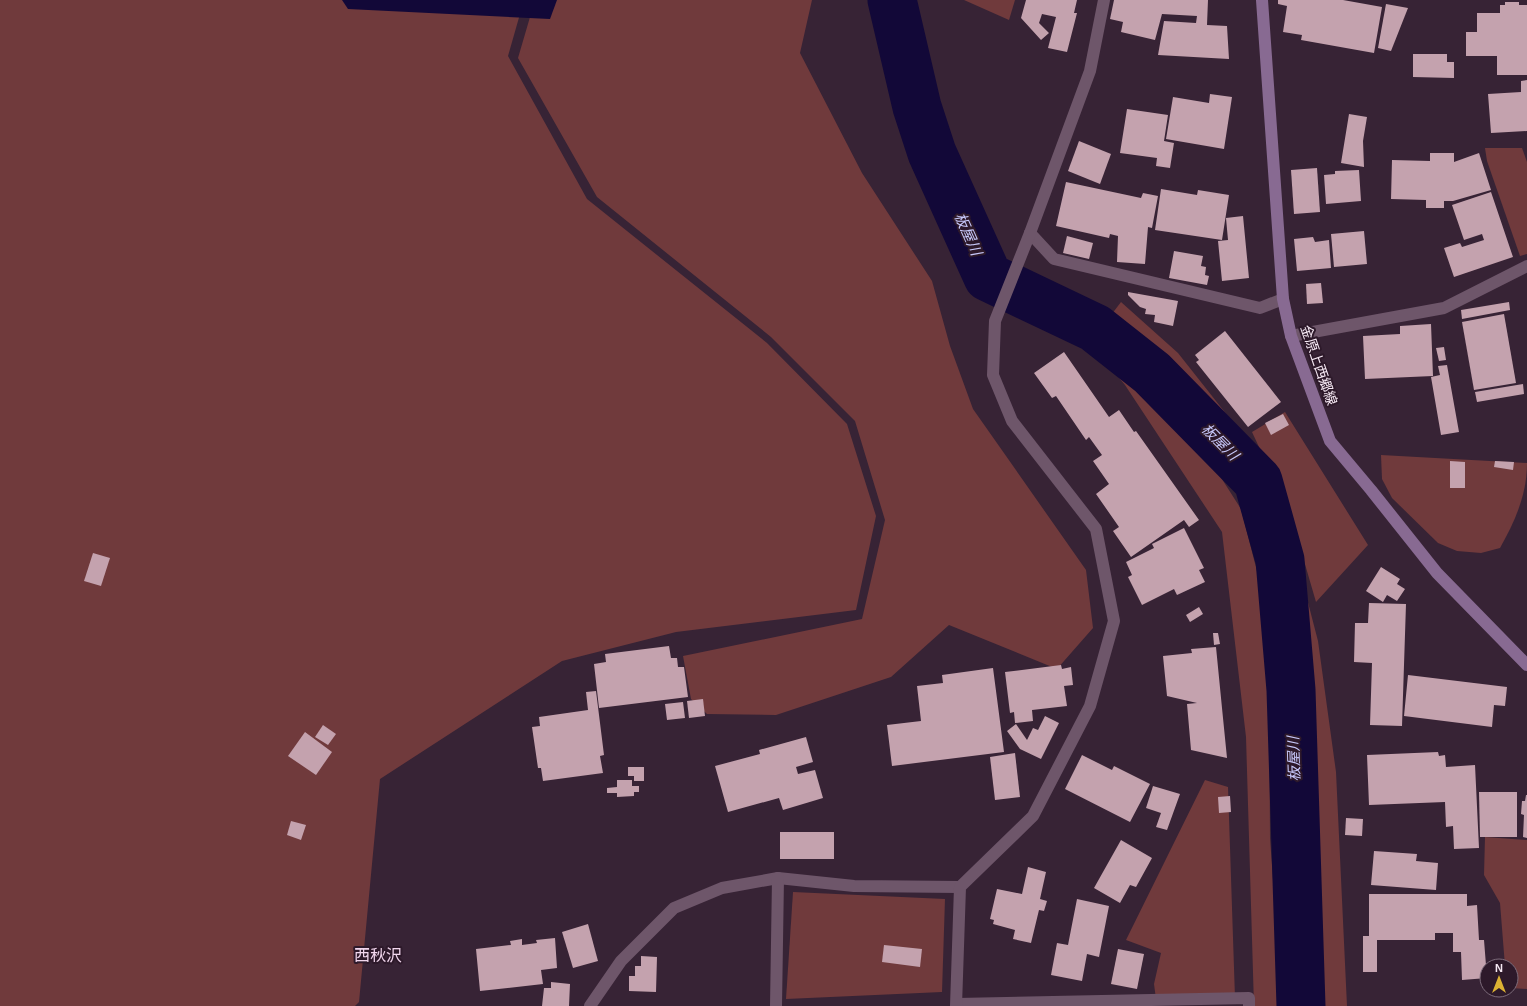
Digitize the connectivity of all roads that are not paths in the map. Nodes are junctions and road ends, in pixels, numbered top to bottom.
1 (1104, 0) edge
2 (1262, 0) edge
3 (1030, 233) junction
4 (1527, 266) edge
5 (1283, 299) junction
6 (1292, 336) junction
7 (1527, 665) edge
8 (778, 878) junction
9 (960, 887) junction
10 (957, 1005) edge
11 (590, 1006) edge
12 (776, 1006) edge
13 (1249, 1006) edge

1 - 3 street
2 - 5 main road, 金原上西郷線
3 - 5 street
3 - 9 street
4 - 6 street
5 - 6 main road, 金原上西郷線
6 - 7 main road, 金原上西郷線
8 - 9 street
8 - 11 street
8 - 12 street
9 - 10 street
10 - 13 street

